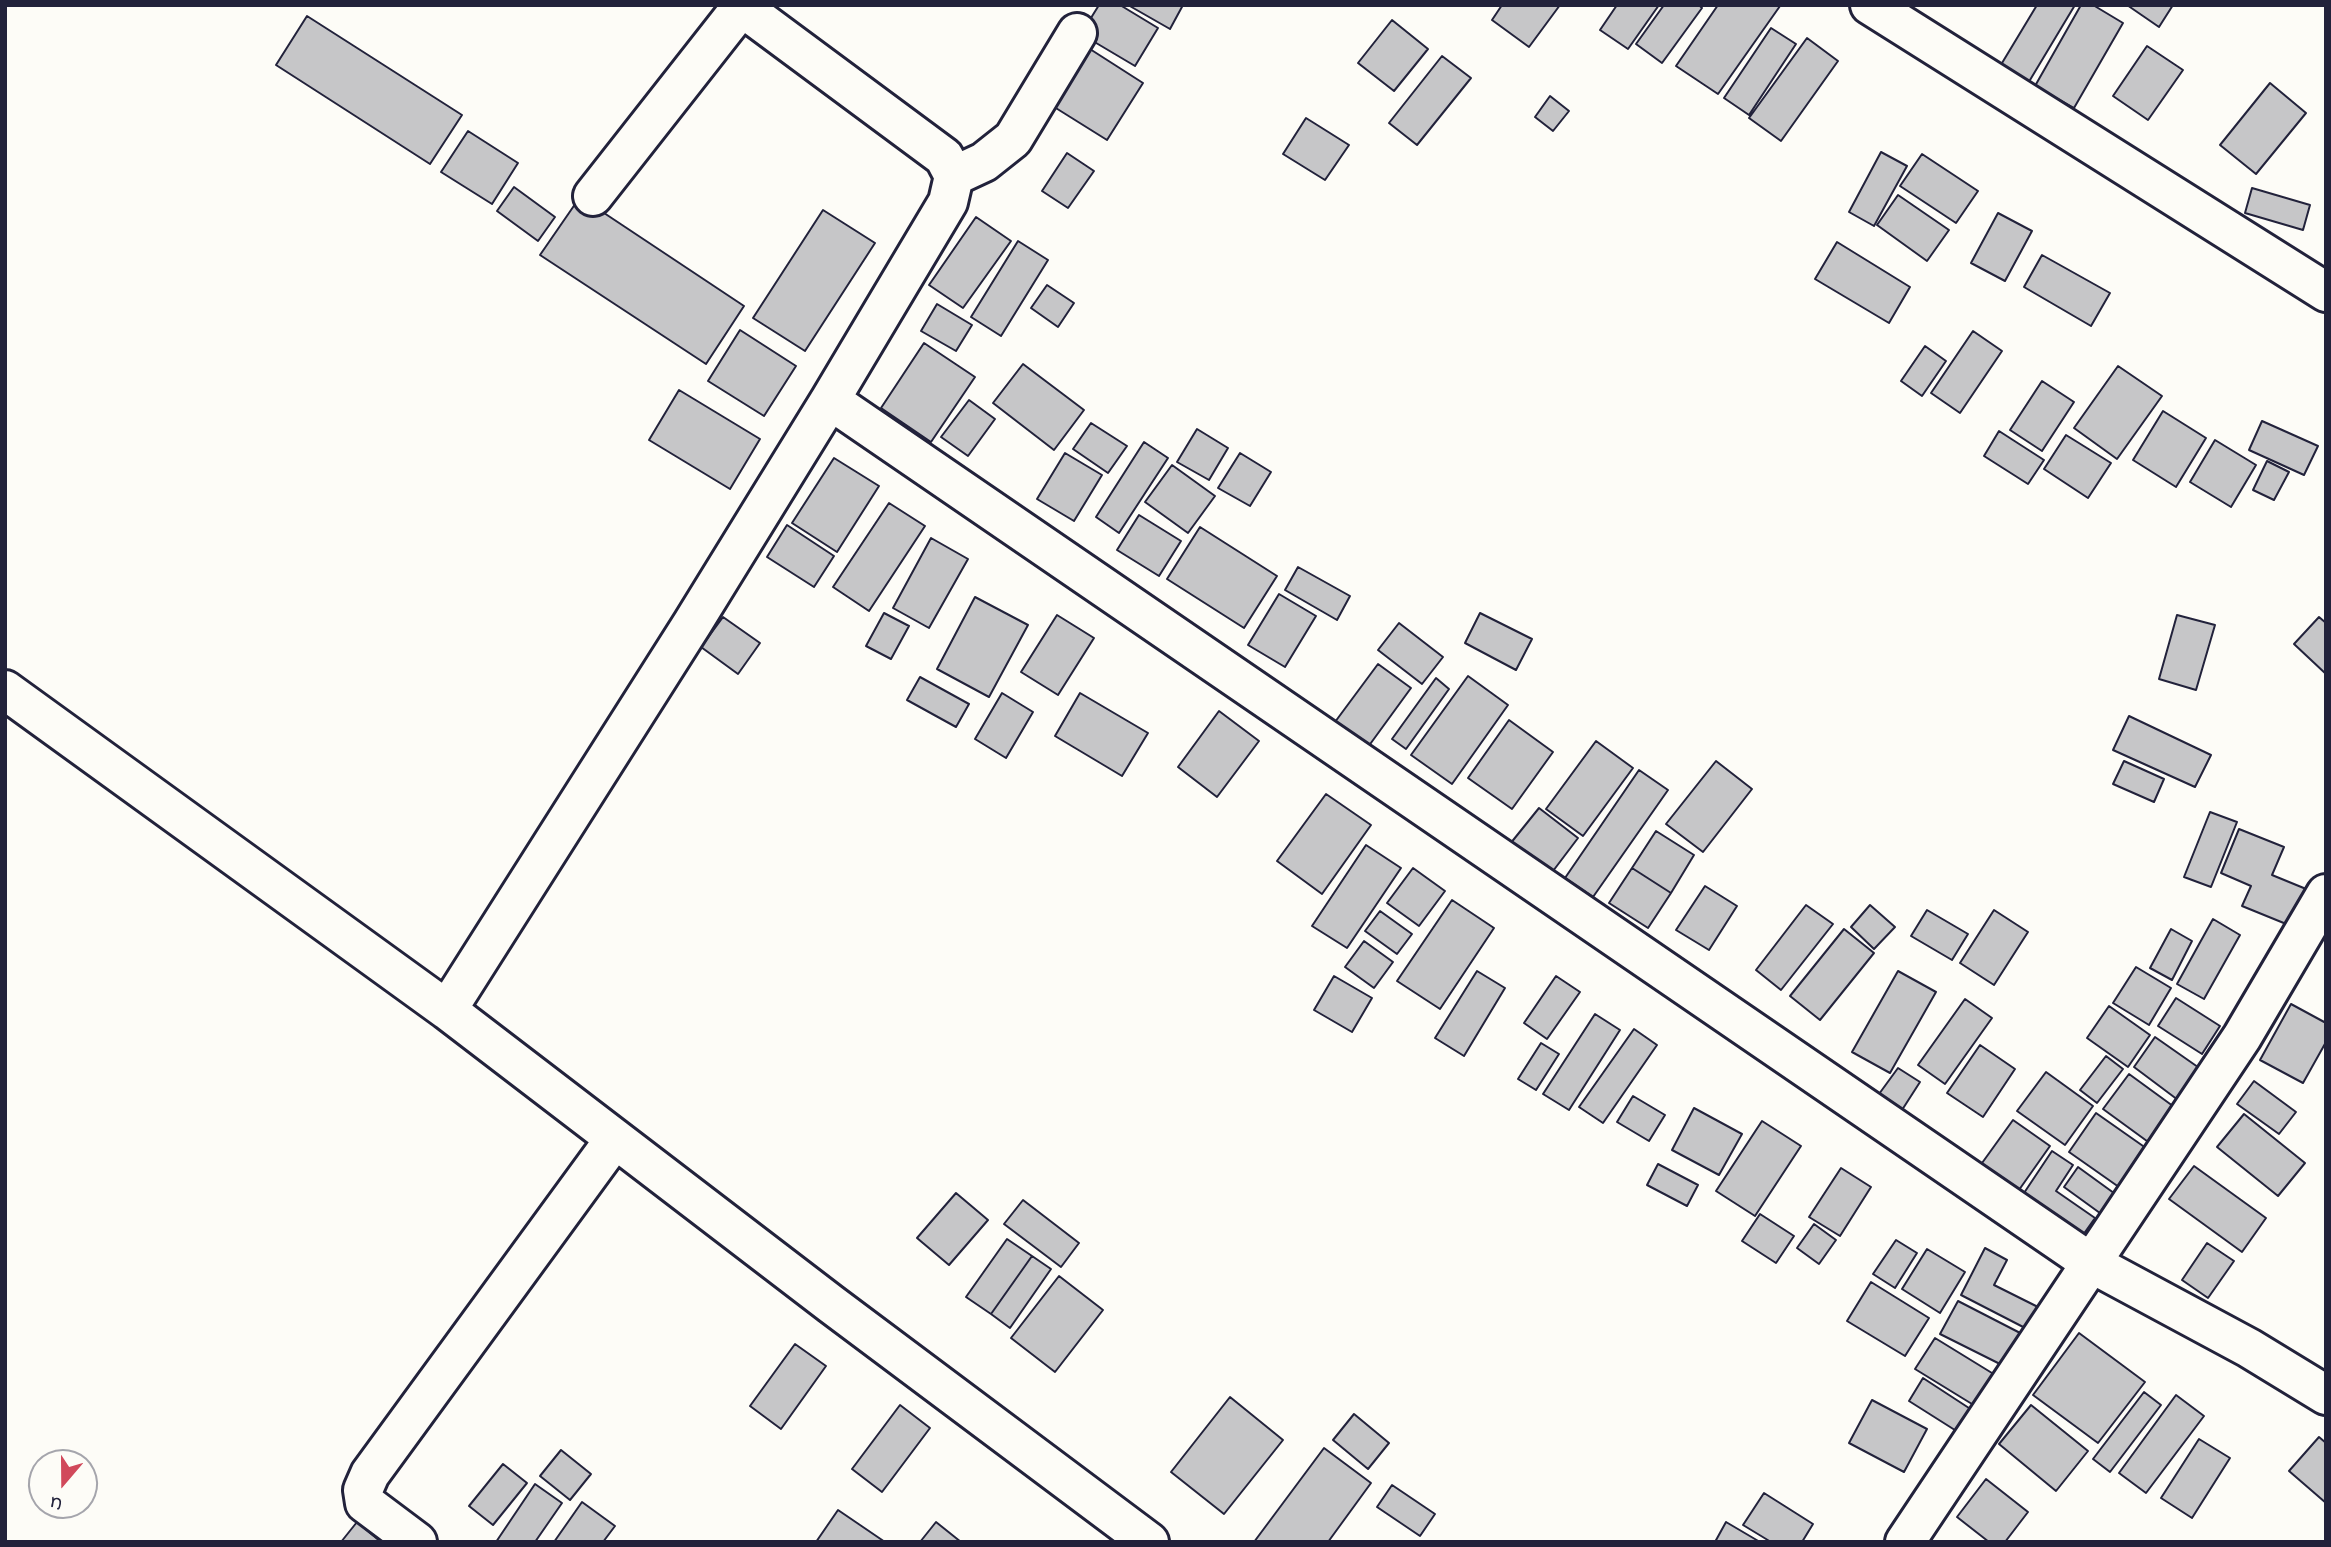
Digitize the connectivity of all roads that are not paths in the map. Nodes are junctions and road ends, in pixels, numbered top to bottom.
1 (1870, 5) edge
2 (741, 6) edge
3 (1077, 33) dead end
4 (954, 176) junction
5 (593, 196) dead end
6 (2326, 292) edge
7 (830, 400) junction
8 (5, 690) edge
9 (2326, 894) edge
10 (447, 1010) junction
11 (614, 1140) junction
12 (2091, 1263) junction
13 (2326, 1395) edge
14 (417, 1542) edge
15 (1149, 1542) edge
16 (1905, 1542) edge

1 - 6 street
2 - 4 street
2 - 5 street
3 - 4 street
4 - 7 street
7 - 10 street
7 - 12 street
8 - 10 street
9 - 12 street
10 - 11 street
11 - 14 street
11 - 15 street
12 - 13 street
12 - 16 street

